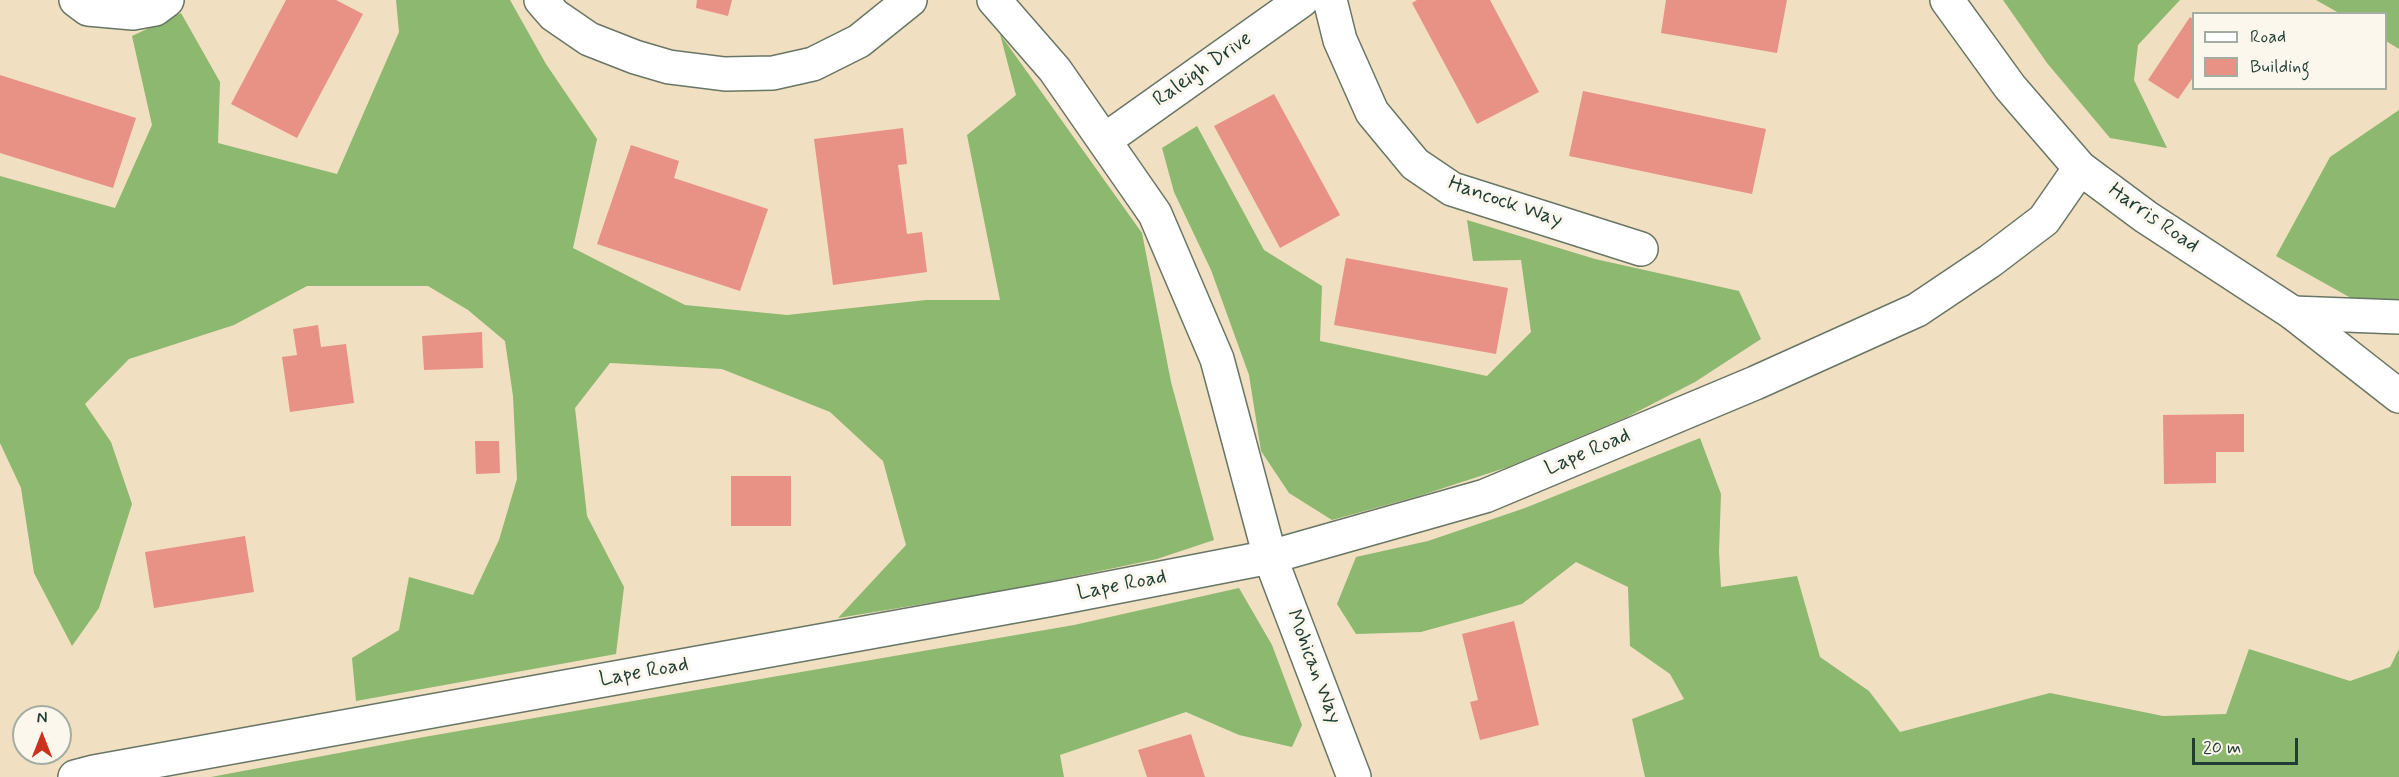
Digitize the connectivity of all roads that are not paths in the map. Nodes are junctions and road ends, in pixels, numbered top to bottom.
1 (76, 0) edge
2 (166, 0) edge
3 (541, 0) edge
4 (910, 0) edge
5 (993, 0) edge
6 (1302, 0) edge
7 (1330, 0) edge
8 (1947, 0) edge
9 (1105, 141) junction
10 (2080, 168) junction
11 (1641, 249) dead end
12 (2293, 314) junction
13 (2399, 317) edge
14 (2399, 396) edge
15 (1270, 557) junction
16 (75, 777) edge
17 (1354, 777) edge

1 - 2 street
3 - 4 street
5 - 9 street, Mohican Way
6 - 9 street, Raleigh Drive
7 - 11 street, Hancock Way
8 - 10 street, Harris Road
9 - 15 street, Mohican Way
10 - 12 street, Harris Road
10 - 15 street, Lape Road
12 - 13 street
12 - 14 street, Harris Road
15 - 16 street, Lape Road
15 - 17 street, Mohican Way

